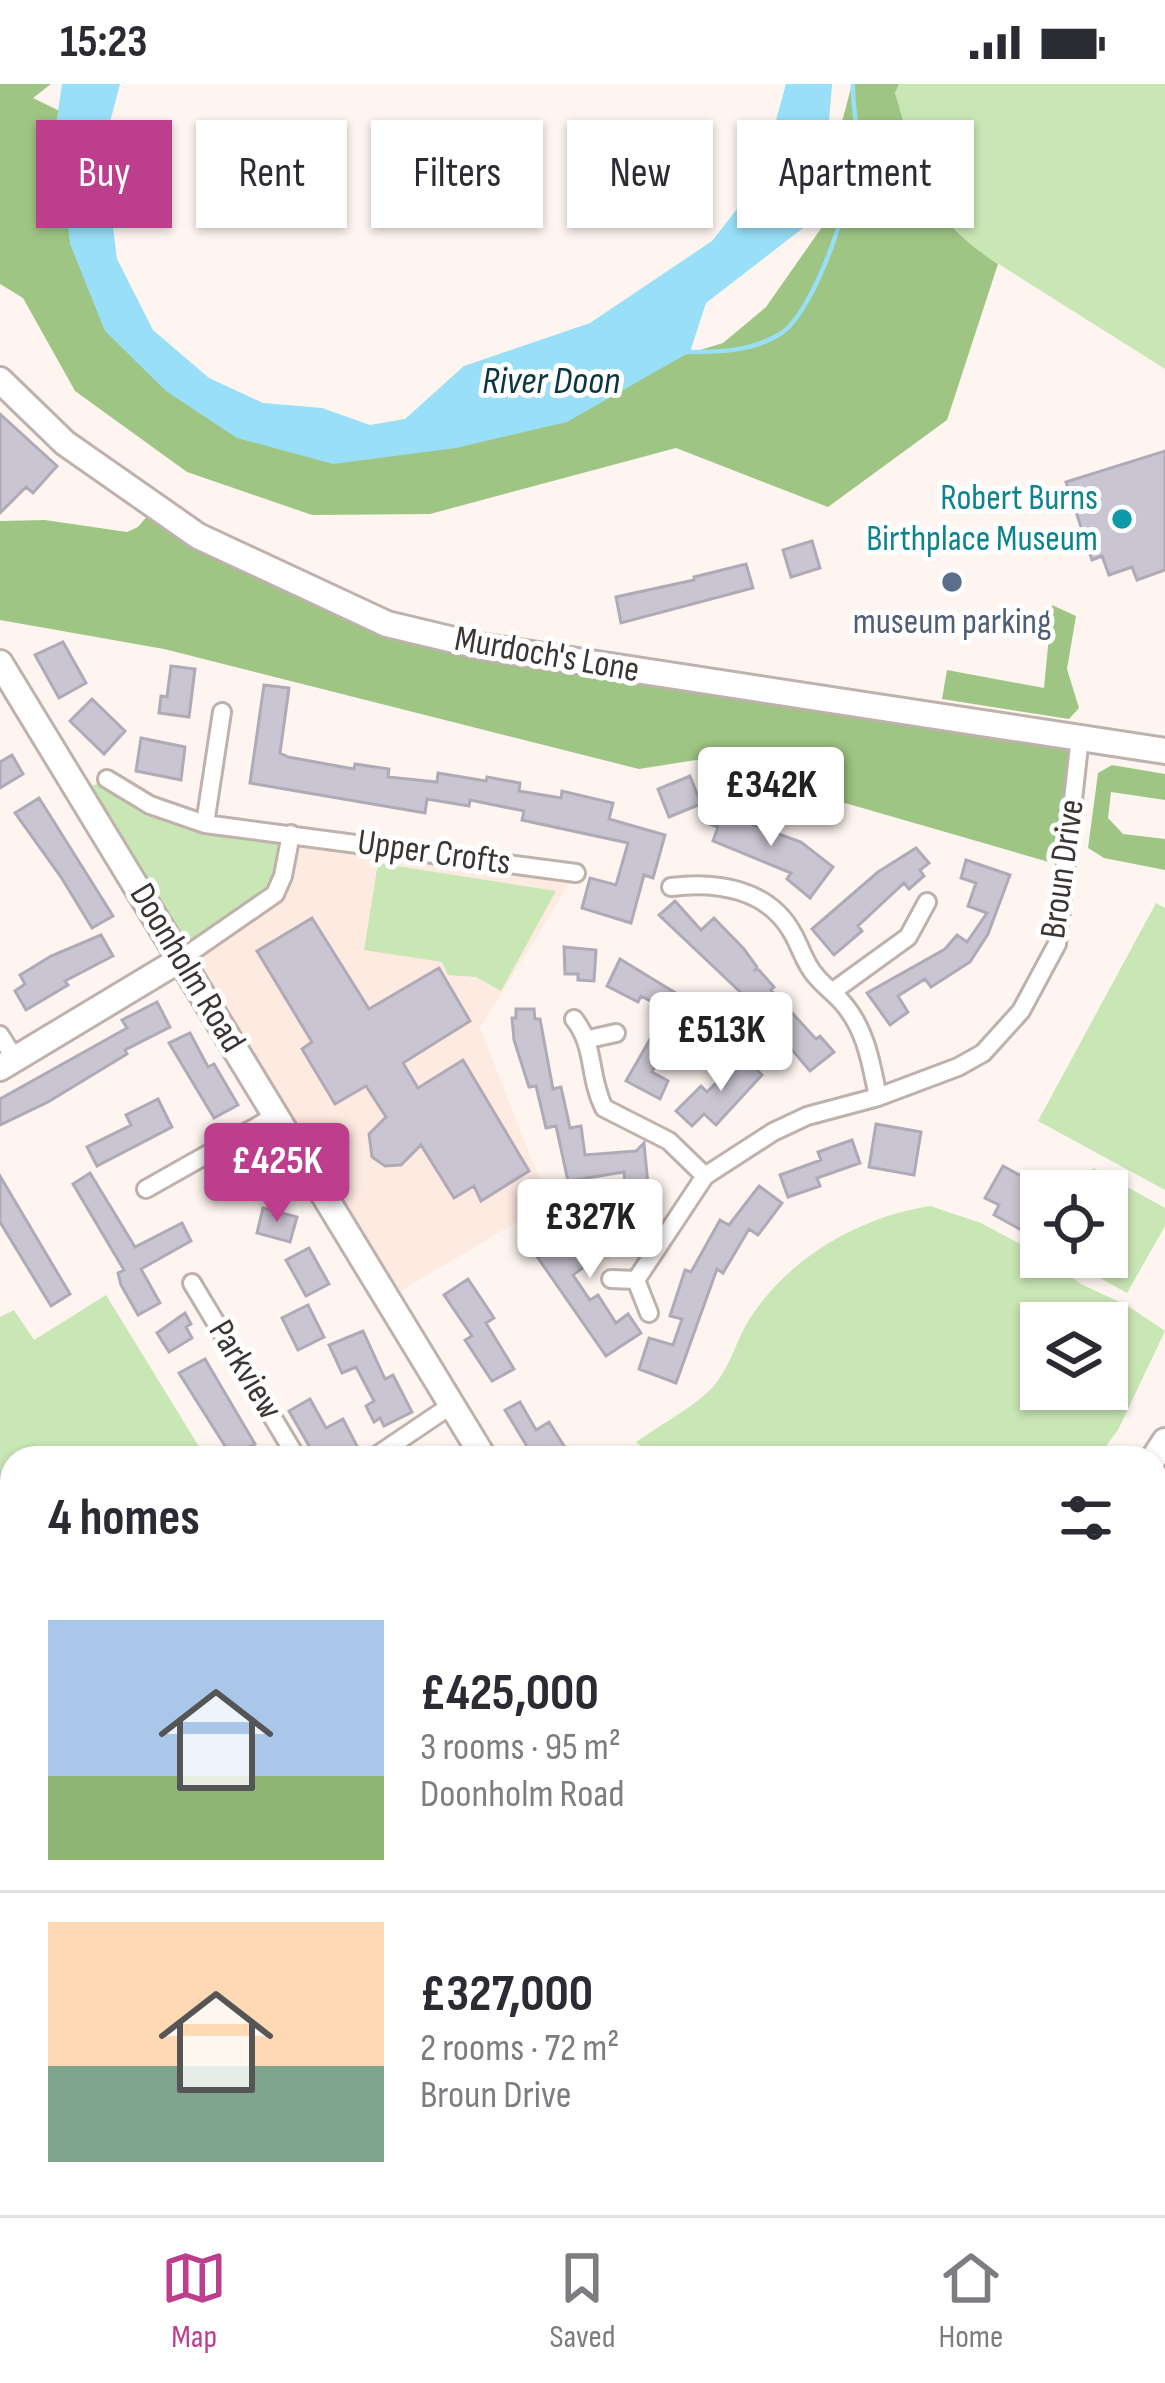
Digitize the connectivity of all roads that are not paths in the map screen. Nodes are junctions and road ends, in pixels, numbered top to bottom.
1 (0, 380) edge
2 (0, 663) edge
3 (221, 712) dead end
4 (1080, 737) junction
5 (1165, 752) edge
6 (107, 779) dead end
7 (205, 824) junction
8 (292, 834) junction
9 (702, 860) dead end
10 (576, 873) dead end
11 (703, 883) junction
12 (671, 886) dead end
13 (928, 902) dead end
14 (182, 958) junction
15 (832, 992) junction
16 (574, 1019) dead end
17 (616, 1033) dead end
18 (0, 1035) edge
19 (589, 1039) junction
20 (7, 1063) edge
21 (878, 1097) junction
22 (277, 1115) junction
23 (706, 1176) junction
24 (146, 1189) dead end
25 (611, 1279) dead end
26 (636, 1280) junction
27 (192, 1283) dead end
28 (649, 1313) dead end
29 (453, 1404) junction
30 (290, 1446) edge
31 (392, 1446) edge
32 (477, 1446) edge

1 - 4 street, Murdoch's Lone
2 - 14 street, Doonholm Road
3 - 7 street
4 - 5 street, Murdoch's Lone
4 - 21 street, Broun Drive
6 - 7 street, Upper Crofts
7 - 8 street, Upper Crofts
8 - 10 street, Upper Crofts
8 - 14 street
9 - 11 street
11 - 12 street
11 - 15 street
13 - 15 street
14 - 20 street
14 - 22 street, Doonholm Road
15 - 21 street
16 - 19 street
17 - 19 street
18 - 20 street
19 - 23 street
21 - 23 street, Broun Drive
22 - 24 street
22 - 29 street, Doonholm Road
23 - 26 street, Broun Drive
25 - 26 street
26 - 28 street
27 - 30 street, Parkview
29 - 31 street
29 - 32 street, Doonholm Road

